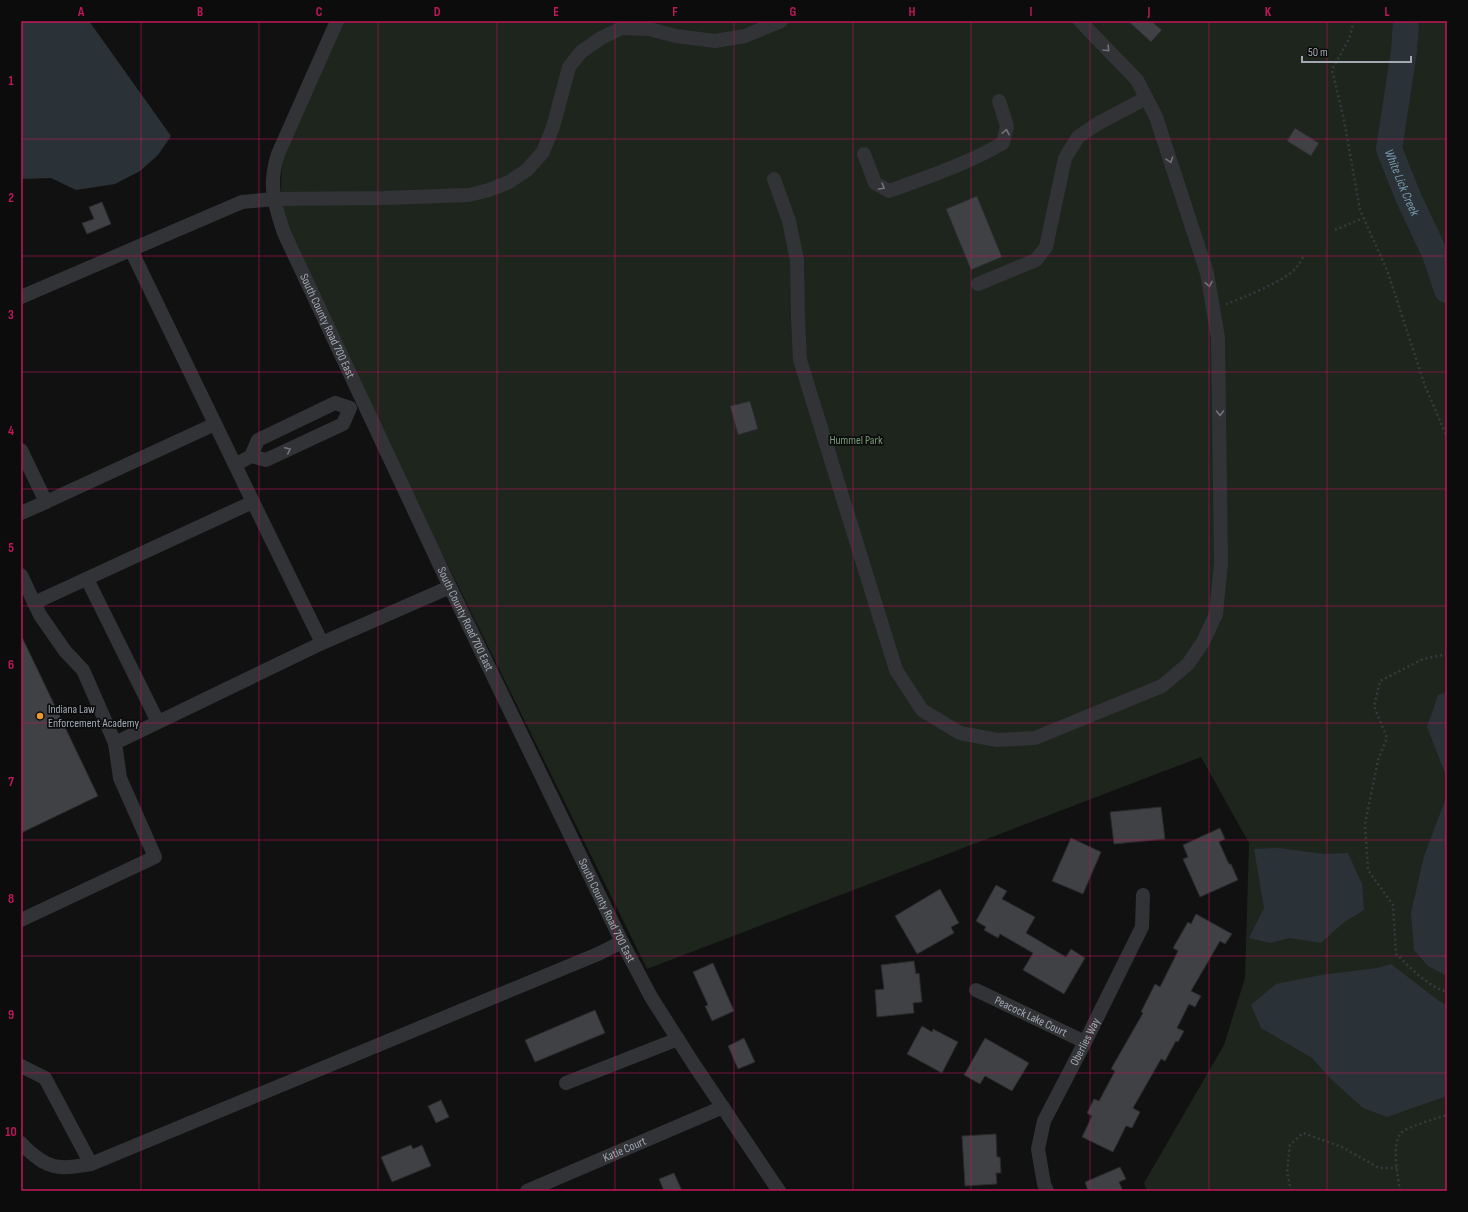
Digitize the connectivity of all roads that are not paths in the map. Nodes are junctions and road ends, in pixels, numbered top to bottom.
1 (337, 21) edge
2 (781, 21) edge
3 (1080, 21) edge
4 (1146, 98) junction
5 (999, 101) dead end
6 (864, 154) dead end
7 (776, 183) dead end
8 (274, 199) junction
9 (131, 250) junction
10 (978, 284) dead end
11 (21, 297) edge
12 (364, 402) junction
13 (350, 408) junction
14 (215, 424) junction
15 (21, 450) edge
16 (251, 456) junction
17 (235, 465) junction
18 (46, 502) junction
19 (253, 502) junction
20 (21, 513) edge
21 (21, 576) edge
22 (87, 579) junction
23 (450, 587) junction
24 (34, 603) junction
25 (322, 644) junction
26 (158, 722) junction
27 (115, 743) junction
28 (1143, 895) dead end
29 (21, 920) edge
30 (622, 942) junction
31 (976, 990) dead end
32 (678, 1039) junction
33 (1086, 1042) junction
34 (22, 1068) edge
35 (566, 1083) dead end
36 (723, 1107) junction
37 (22, 1145) edge
38 (91, 1164) junction
39 (527, 1191) edge
40 (779, 1191) edge
41 (1047, 1191) edge

1 - 8 street, South County Road 700 East
2 - 8 street
3 -> 4 street
4 -> 7 street
4 - 10 street
6 -> 5 street
8 - 9 street
8 - 12 street, South County Road 700 East
9 - 11 street
9 - 14 street
12 - 13 street
12 - 23 street, South County Road 700 East
16 -> 13 street
13 - 16 street
14 - 17 street
14 - 18 street
15 - 18 street
16 - 17 street
17 - 19 street
18 - 20 street
19 - 22 street
19 - 25 street
21 - 24 street
22 - 24 street
22 - 26 street
23 - 25 street
23 - 30 street, South County Road 700 East
24 - 27 street
25 - 26 street
26 - 27 street
27 - 29 street
28 - 33 street, Oberlies Way
30 - 32 street, South County Road 700 East
30 - 38 street
31 - 33 street, Peacock Lake Court
32 - 35 street
32 - 36 street, South County Road 700 East
33 - 41 street, Oberlies Way
34 - 38 street
36 - 39 street, Katie Court
36 - 40 street, South County Road 700 East
37 - 38 street

